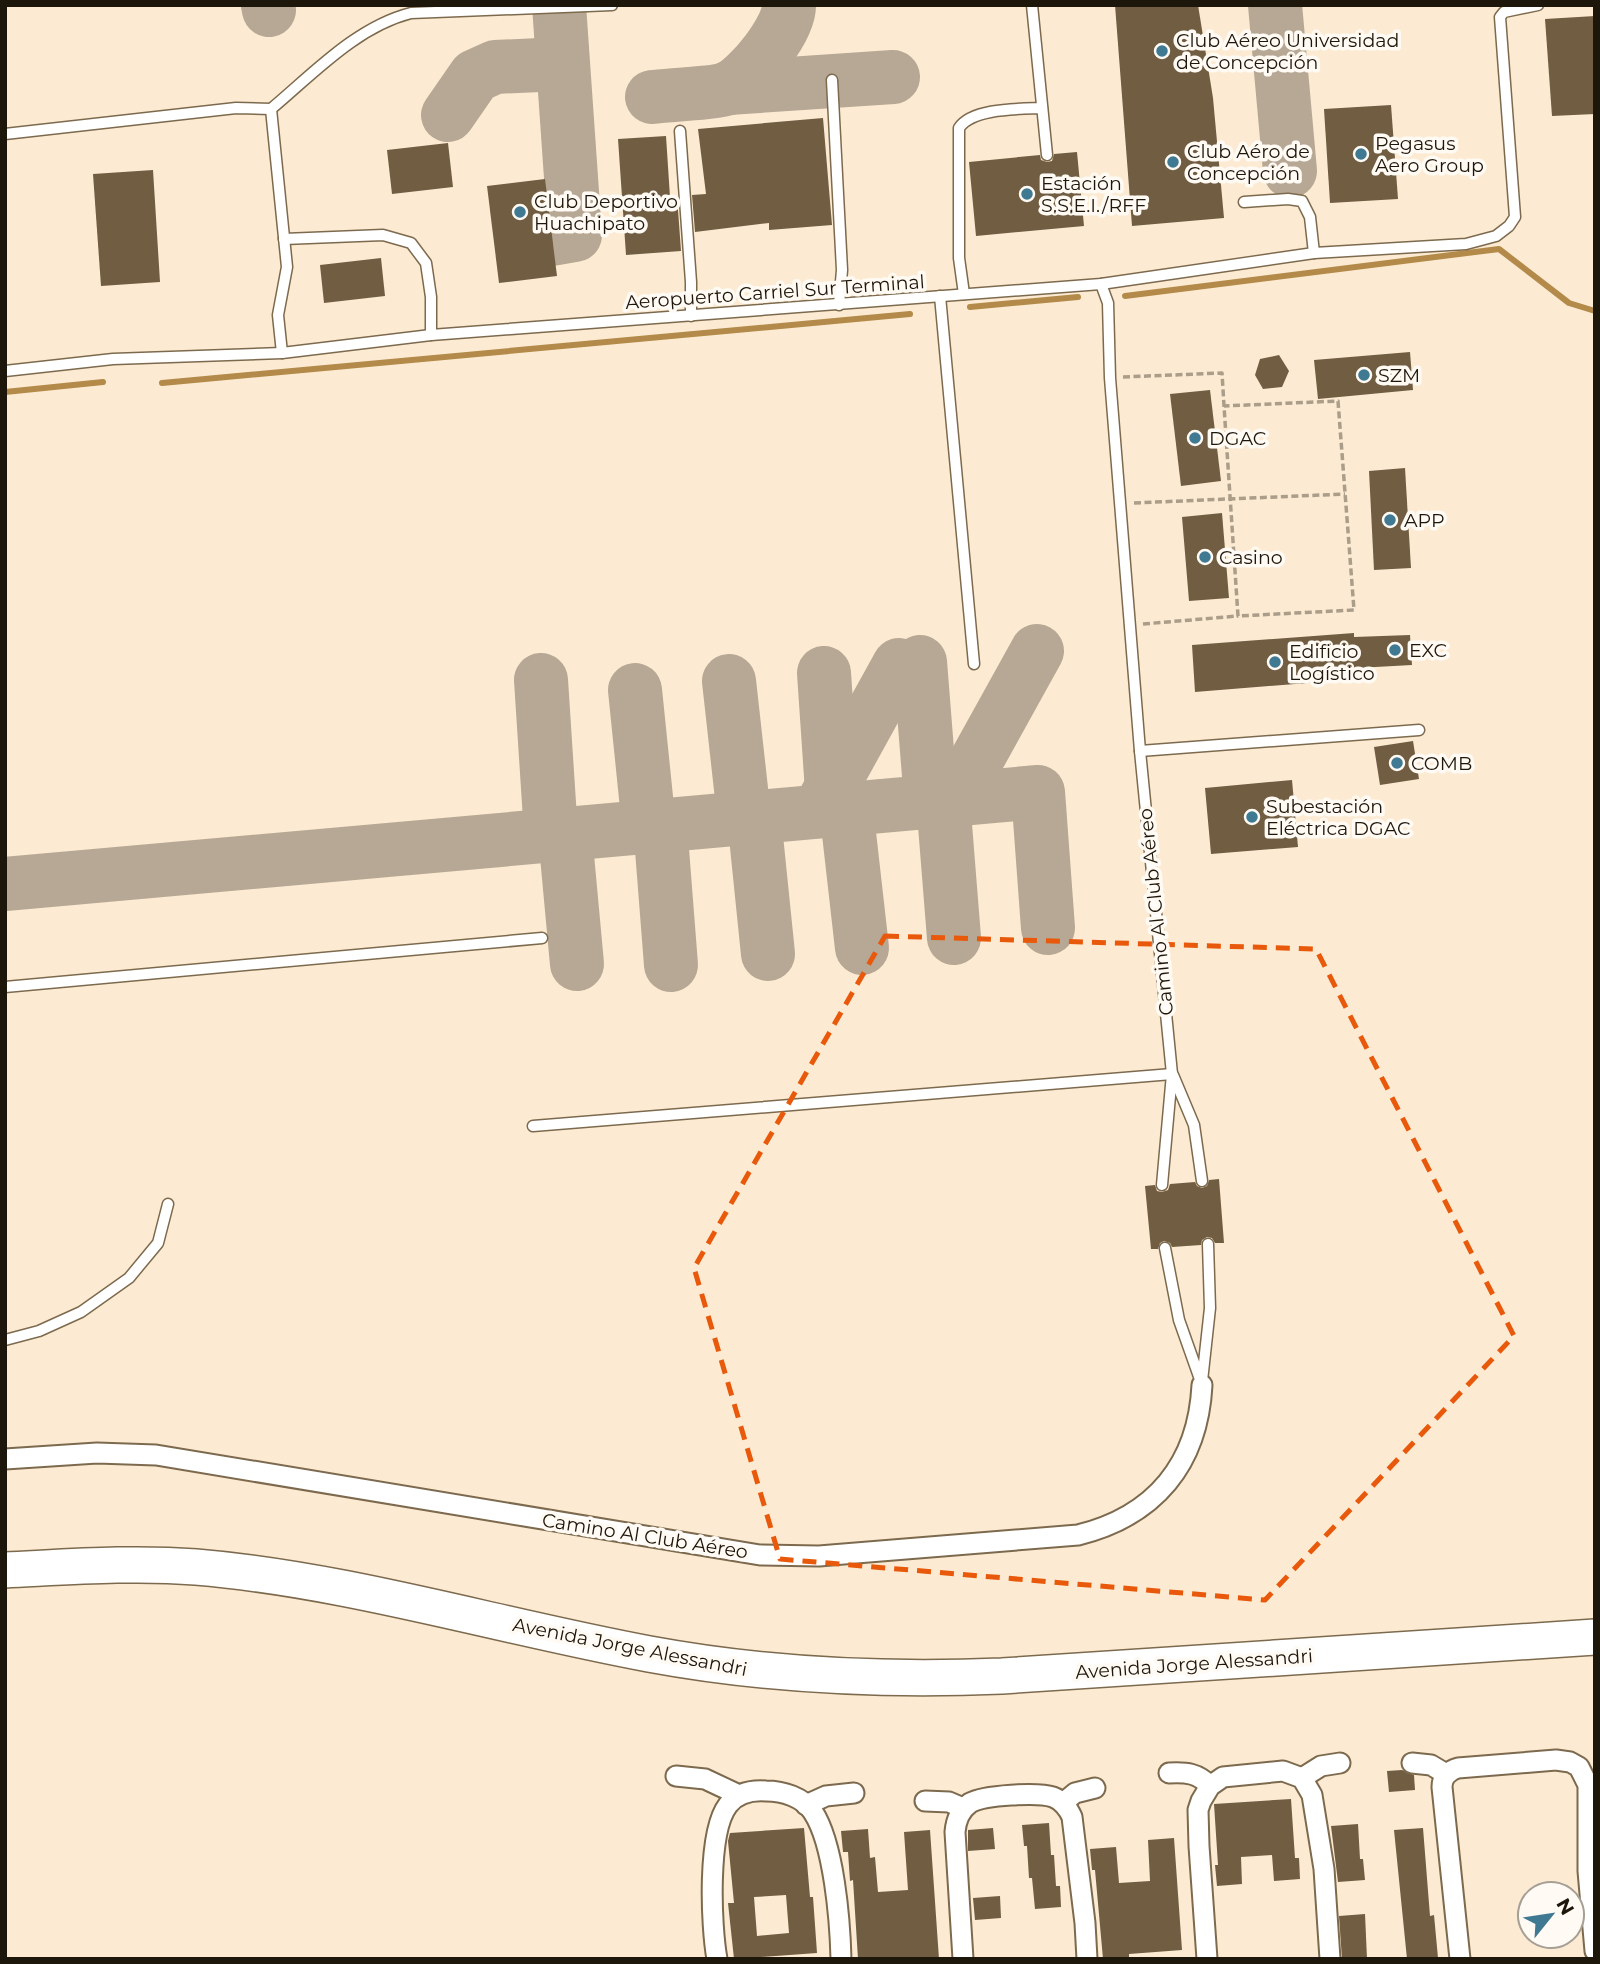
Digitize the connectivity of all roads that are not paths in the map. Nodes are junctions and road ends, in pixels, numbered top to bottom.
1 (612, 5) edge
2 (1032, 5) edge
3 (1538, 5) edge
4 (832, 80) dead end
5 (1042, 108) junction
6 (271, 109) junction
7 (680, 131) dead end
8 (5, 134) edge
9 (1046, 155) dead end
10 (1244, 202) dead end
11 (284, 239) junction
12 (1314, 253) junction
13 (1101, 284) junction
14 (964, 294) junction
15 (940, 296) junction
16 (839, 305) junction
17 (691, 316) junction
18 (431, 335) junction
19 (282, 353) junction
20 (5, 371) edge
21 (974, 664) dead end
22 (1419, 730) dead end
23 (1140, 751) junction
24 (542, 939) dead end
25 (5, 986) edge
26 (1172, 1073) junction
27 (533, 1126) dead end
28 (1202, 1181) dead end
29 (1162, 1185) dead end
30 (168, 1204) dead end
31 (1208, 1244) dead end
32 (1166, 1248) dead end
33 (5, 1340) edge
34 (1202, 1385) junction
35 (5, 1459) edge
36 (5, 1570) edge
37 (1595, 1637) edge
38 (1340, 1763) dead end
39 (1412, 1763) dead end
40 (1168, 1773) dead end
41 (1446, 1774) junction
42 (676, 1776) dead end
43 (1302, 1778) junction
44 (1210, 1786) junction
45 (1095, 1788) dead end
46 (854, 1793) dead end
47 (739, 1796) junction
48 (925, 1801) dead end
49 (1063, 1803) junction
50 (806, 1805) junction
51 (964, 1808) junction
52 (1595, 1951) edge
53 (717, 1959) edge
54 (841, 1959) edge
55 (963, 1959) edge
56 (1087, 1959) edge
57 (1207, 1959) edge
58 (1330, 1959) edge
59 (1460, 1959) edge

1 - 6 lane
2 - 5 lane
3 - 12 lane, Aeropuerto Carriel Sur Terminal
4 - 16 lane
5 - 9 lane
5 - 14 lane
6 - 8 lane
6 - 11 lane
7 - 17 lane
10 - 12 lane
11 - 18 lane
11 - 19 lane
12 - 13 lane, Aeropuerto Carriel Sur Terminal
13 - 14 lane, Aeropuerto Carriel Sur Terminal
13 - 23 lane, Camino Al Club Aéreo
14 - 15 lane, Aeropuerto Carriel Sur Terminal
15 - 16 lane, Aeropuerto Carriel Sur Terminal
15 - 21 lane
16 - 17 lane, Aeropuerto Carriel Sur Terminal
17 - 18 lane, Aeropuerto Carriel Sur Terminal
18 - 19 lane, Aeropuerto Carriel Sur Terminal
19 - 20 lane, Aeropuerto Carriel Sur Terminal
22 - 23 lane
23 - 26 lane, Camino Al Club Aéreo
24 - 25 lane
26 - 27 lane
26 - 28 lane, Camino Al Club Aéreo
26 - 29 lane, Camino Al Club Aéreo
30 - 33 lane
31 - 34 lane, Camino Al Club Aéreo
32 - 34 lane, Camino Al Club Aéreo
34 - 35 street, Camino Al Club Aéreo
36 - 37 highway, Avenida Jorge Alessandri
38 - 43 street
39 - 41 street
40 - 44 street
41 - 52 street
41 - 59 street
42 - 47 street
43 - 44 street
43 - 58 street
44 - 57 street
45 - 49 street
46 - 50 street
47 - 50 street
47 - 53 street
48 - 51 street
49 - 51 street
49 - 56 street
50 - 54 street
51 - 55 street

